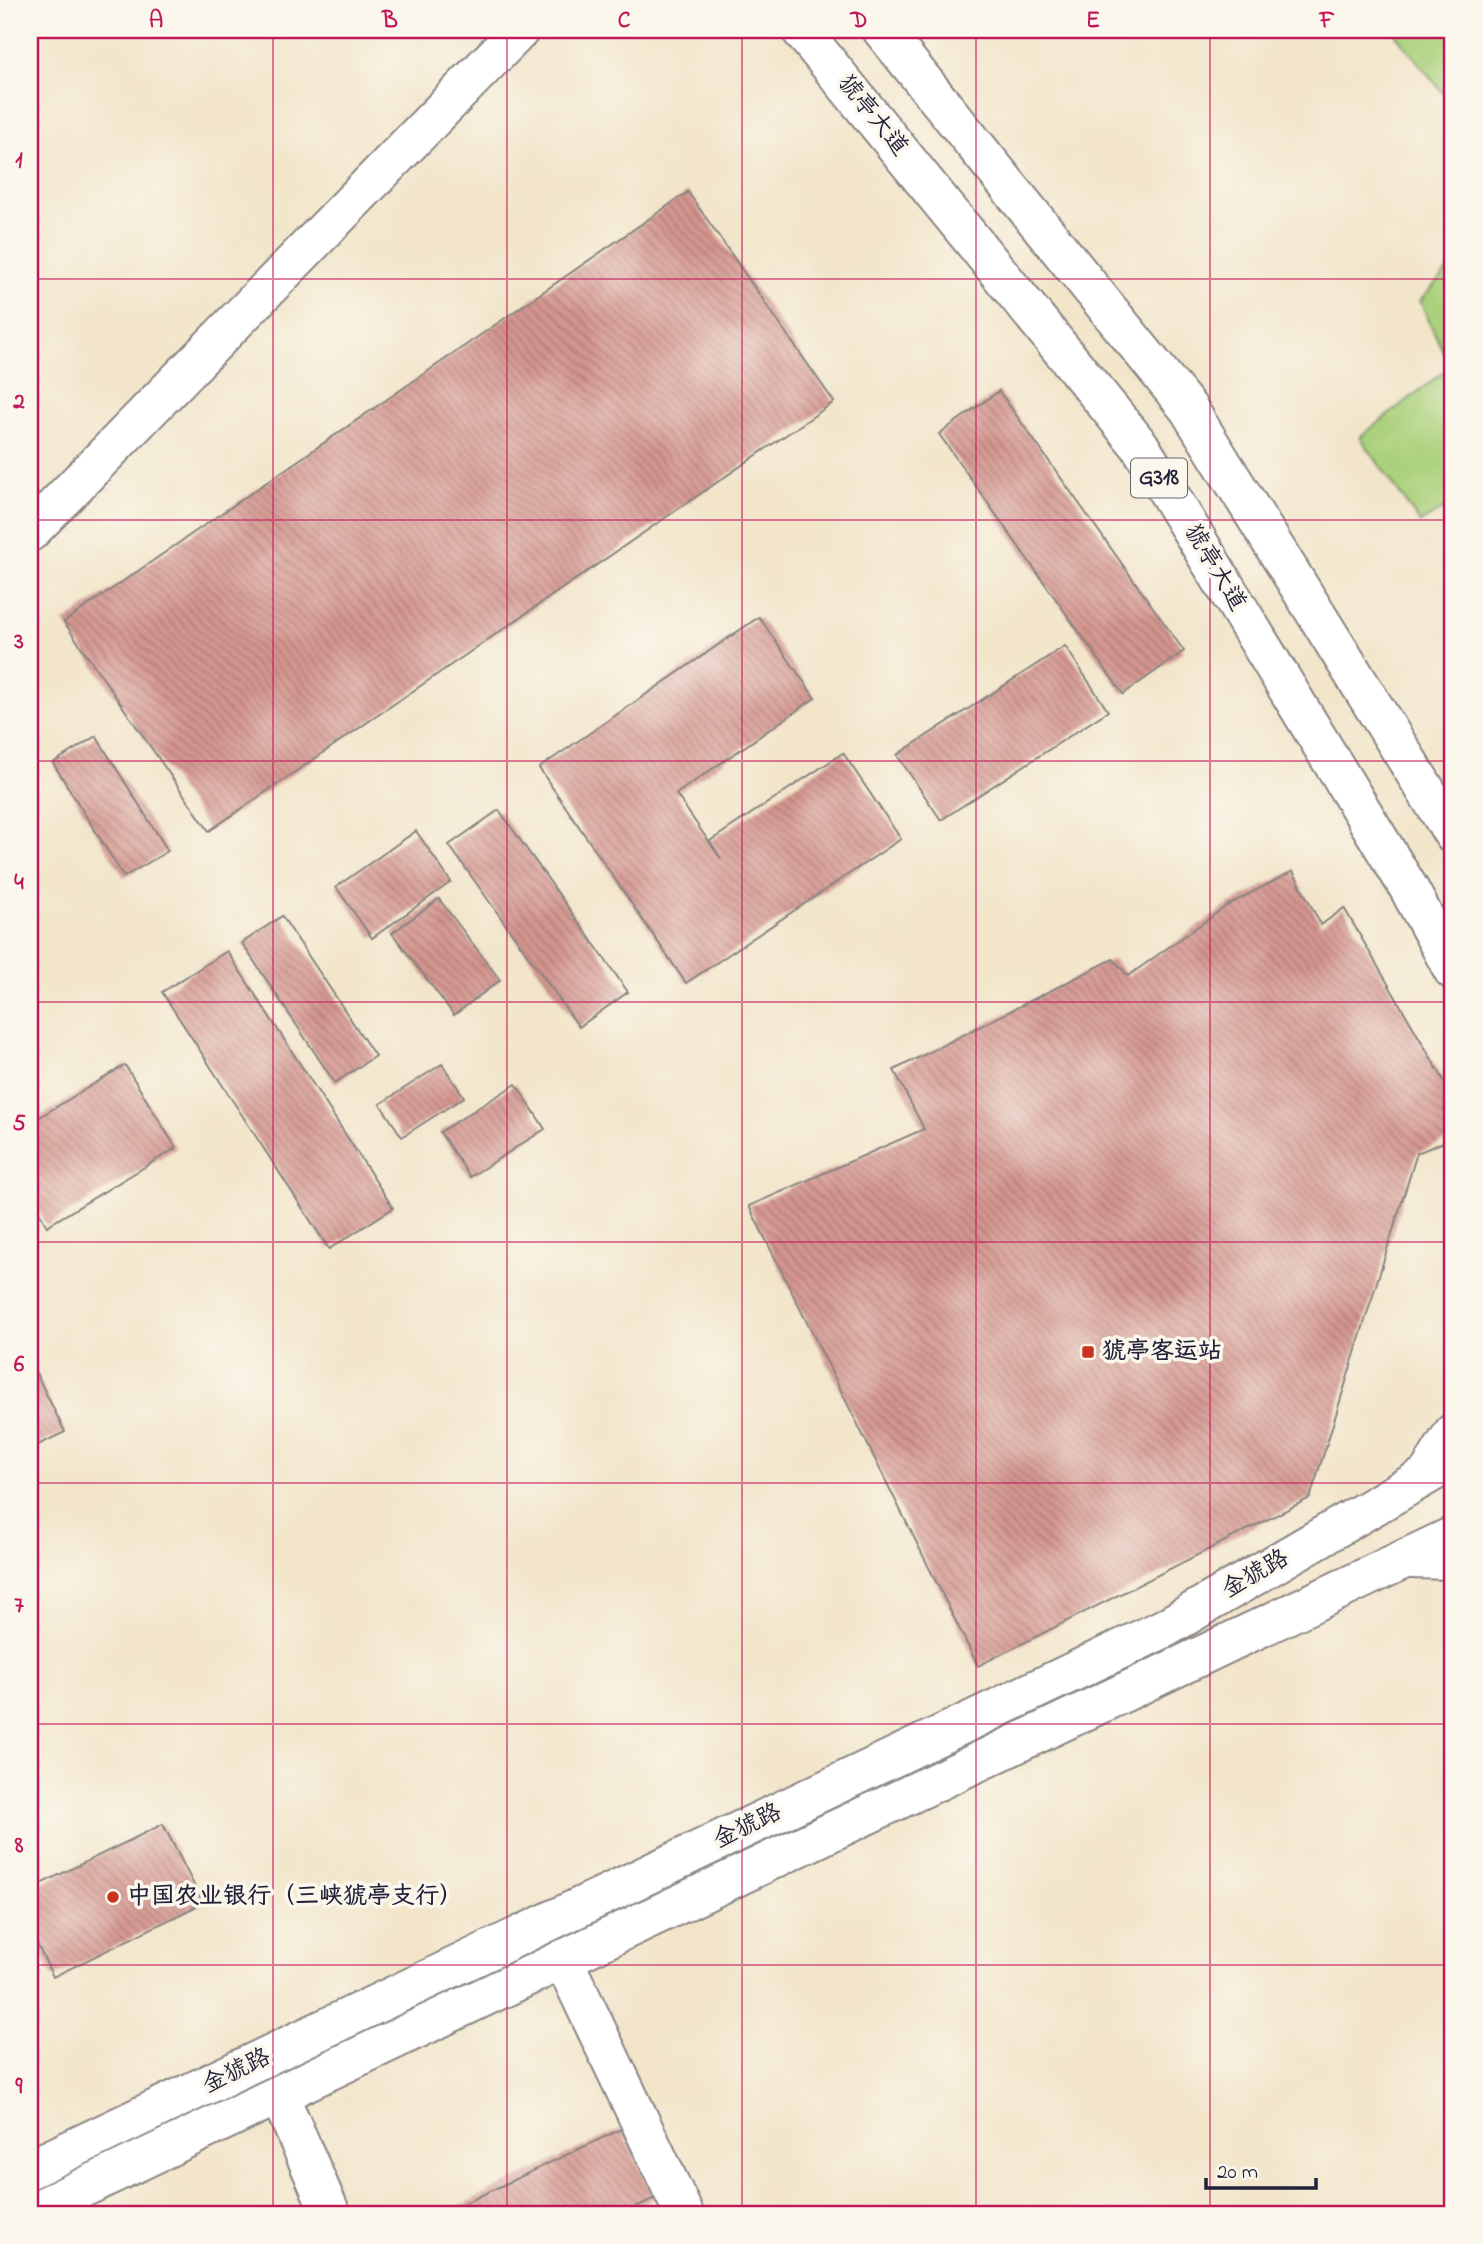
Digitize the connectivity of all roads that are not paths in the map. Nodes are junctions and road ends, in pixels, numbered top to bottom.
1 (520, 30) edge
2 (802, 30) edge
3 (882, 30) edge
4 (30, 532) edge
5 (1453, 834) edge
6 (1452, 970) edge
7 (1453, 1433) edge
8 (1441, 1467) edge
9 (1453, 1536) edge
10 (1410, 1559) junction
11 (1453, 1560) edge
12 (563, 1959) junction
13 (279, 2095) junction
14 (30, 2169) edge
15 (82, 2203) edge
16 (30, 2213) edge
17 (331, 2214) edge
18 (684, 2214) edge

1 - 4 main road
2 - 6 main road, 猇亭大道 / G318
3 - 5 main road, G318
7 - 8 main road
8 - 14 main road, 金猇路
9 - 10 main road, 金猇路
10 - 11 main road
10 - 12 main road, 金猇路
12 - 13 main road, 金猇路
12 - 18 main road
13 - 15 main road, 金猇路
13 - 17 main road
15 - 16 main road, 金猇路

